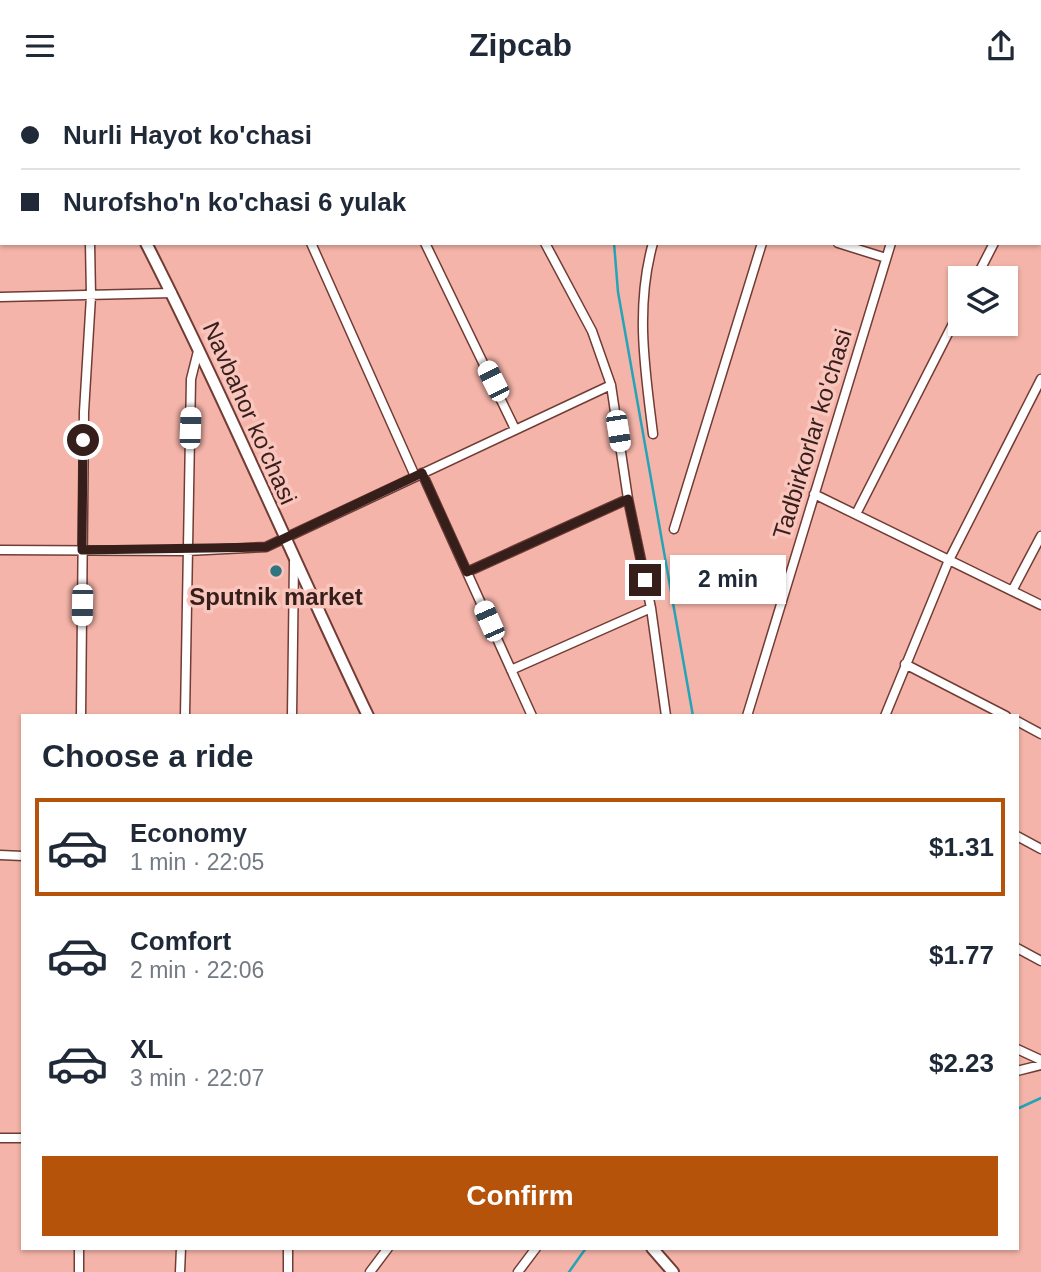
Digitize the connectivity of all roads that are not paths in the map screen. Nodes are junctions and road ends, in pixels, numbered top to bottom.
1 (90, 245) edge
2 (147, 245) edge
3 (312, 245) edge
4 (426, 245) edge
5 (546, 245) edge
6 (652, 245) edge
7 (761, 245) edge
8 (844, 245) edge
9 (890, 245) edge
10 (993, 245) edge
11 (886, 258) junction
12 (982, 266) edge
13 (172, 293) junction
14 (91, 296) junction
15 (0, 297) edge
16 (948, 334) edge
17 (198, 351) junction
18 (1041, 379) edge
19 (611, 386) junction
20 (516, 429) junction
21 (653, 434) dead end
22 (418, 475) junction
23 (814, 493) junction
24 (628, 499) junction
25 (856, 514) junction
26 (674, 529) dead end
27 (1041, 536) edge
28 (283, 538) junction
29 (0, 550) edge
30 (82, 550) junction
31 (187, 551) junction
32 (949, 560) junction
33 (294, 562) junction
34 (467, 572) junction
35 (1012, 591) junction
36 (1041, 605) edge
37 (651, 608) junction
38 (905, 664) junction
39 (511, 670) junction
40 (80, 714) edge
41 (185, 714) edge
42 (292, 714) edge
43 (367, 714) edge
44 (531, 714) edge
45 (666, 714) edge
46 (748, 714) edge
47 (887, 714) edge
48 (1002, 714) edge
49 (1019, 722) edge
50 (1041, 734) edge
51 (1019, 837) edge
52 (1041, 849) edge
53 (0, 855) edge
54 (21, 856) edge
55 (1019, 950) edge
56 (1041, 961) edge
57 (1019, 1050) edge
58 (1041, 1062) edge
59 (1019, 1070) edge
60 (0, 1138) edge
61 (21, 1138) edge
62 (79, 1250) edge
63 (180, 1250) edge
64 (288, 1250) edge
65 (386, 1250) edge
66 (534, 1250) edge
67 (654, 1250) edge
68 (79, 1272) edge
69 (180, 1272) edge
70 (288, 1272) edge
71 (370, 1272) edge
72 (518, 1272) edge
73 (673, 1272) edge

1 - 14 street
2 - 13 main road, Navbahor ko'chasi
3 - 22 street
4 - 20 street
5 - 19 street
6 - 21 street
7 - 26 street
8 - 11 street
9 - 11 street, Tadbirkorlar ko'chasi
10 - 12 street
11 - 23 street, Tadbirkorlar ko'chasi
13 - 14 street
13 - 17 main road, Navbahor ko'chasi
14 - 15 street
14 - 30 street
16 - 25 street
17 - 28 main road, Navbahor ko'chasi
17 - 31 street
18 - 32 street
19 - 20 street
19 - 24 street
20 - 22 street
22 - 28 street
22 - 34 street
23 - 25 street
23 - 46 street, Tadbirkorlar ko'chasi
24 - 34 street
24 - 37 street
25 - 32 street
27 - 35 street
28 - 31 street
28 - 33 main road, Navbahor ko'chasi
29 - 30 street
30 - 31 street
30 - 40 street
31 - 41 street
32 - 35 street
32 - 38 street
33 - 42 street
33 - 43 main road, Navbahor ko'chasi
34 - 39 street
35 - 36 street
37 - 39 street
37 - 45 street
38 - 47 street
38 - 48 street
39 - 44 street
49 - 50 street
51 - 52 street
53 - 54 street
55 - 56 street
57 - 58 street
58 - 59 street
60 - 61 street
62 - 68 street
63 - 69 street
64 - 70 street
65 - 71 street
66 - 72 street
67 - 73 main road

